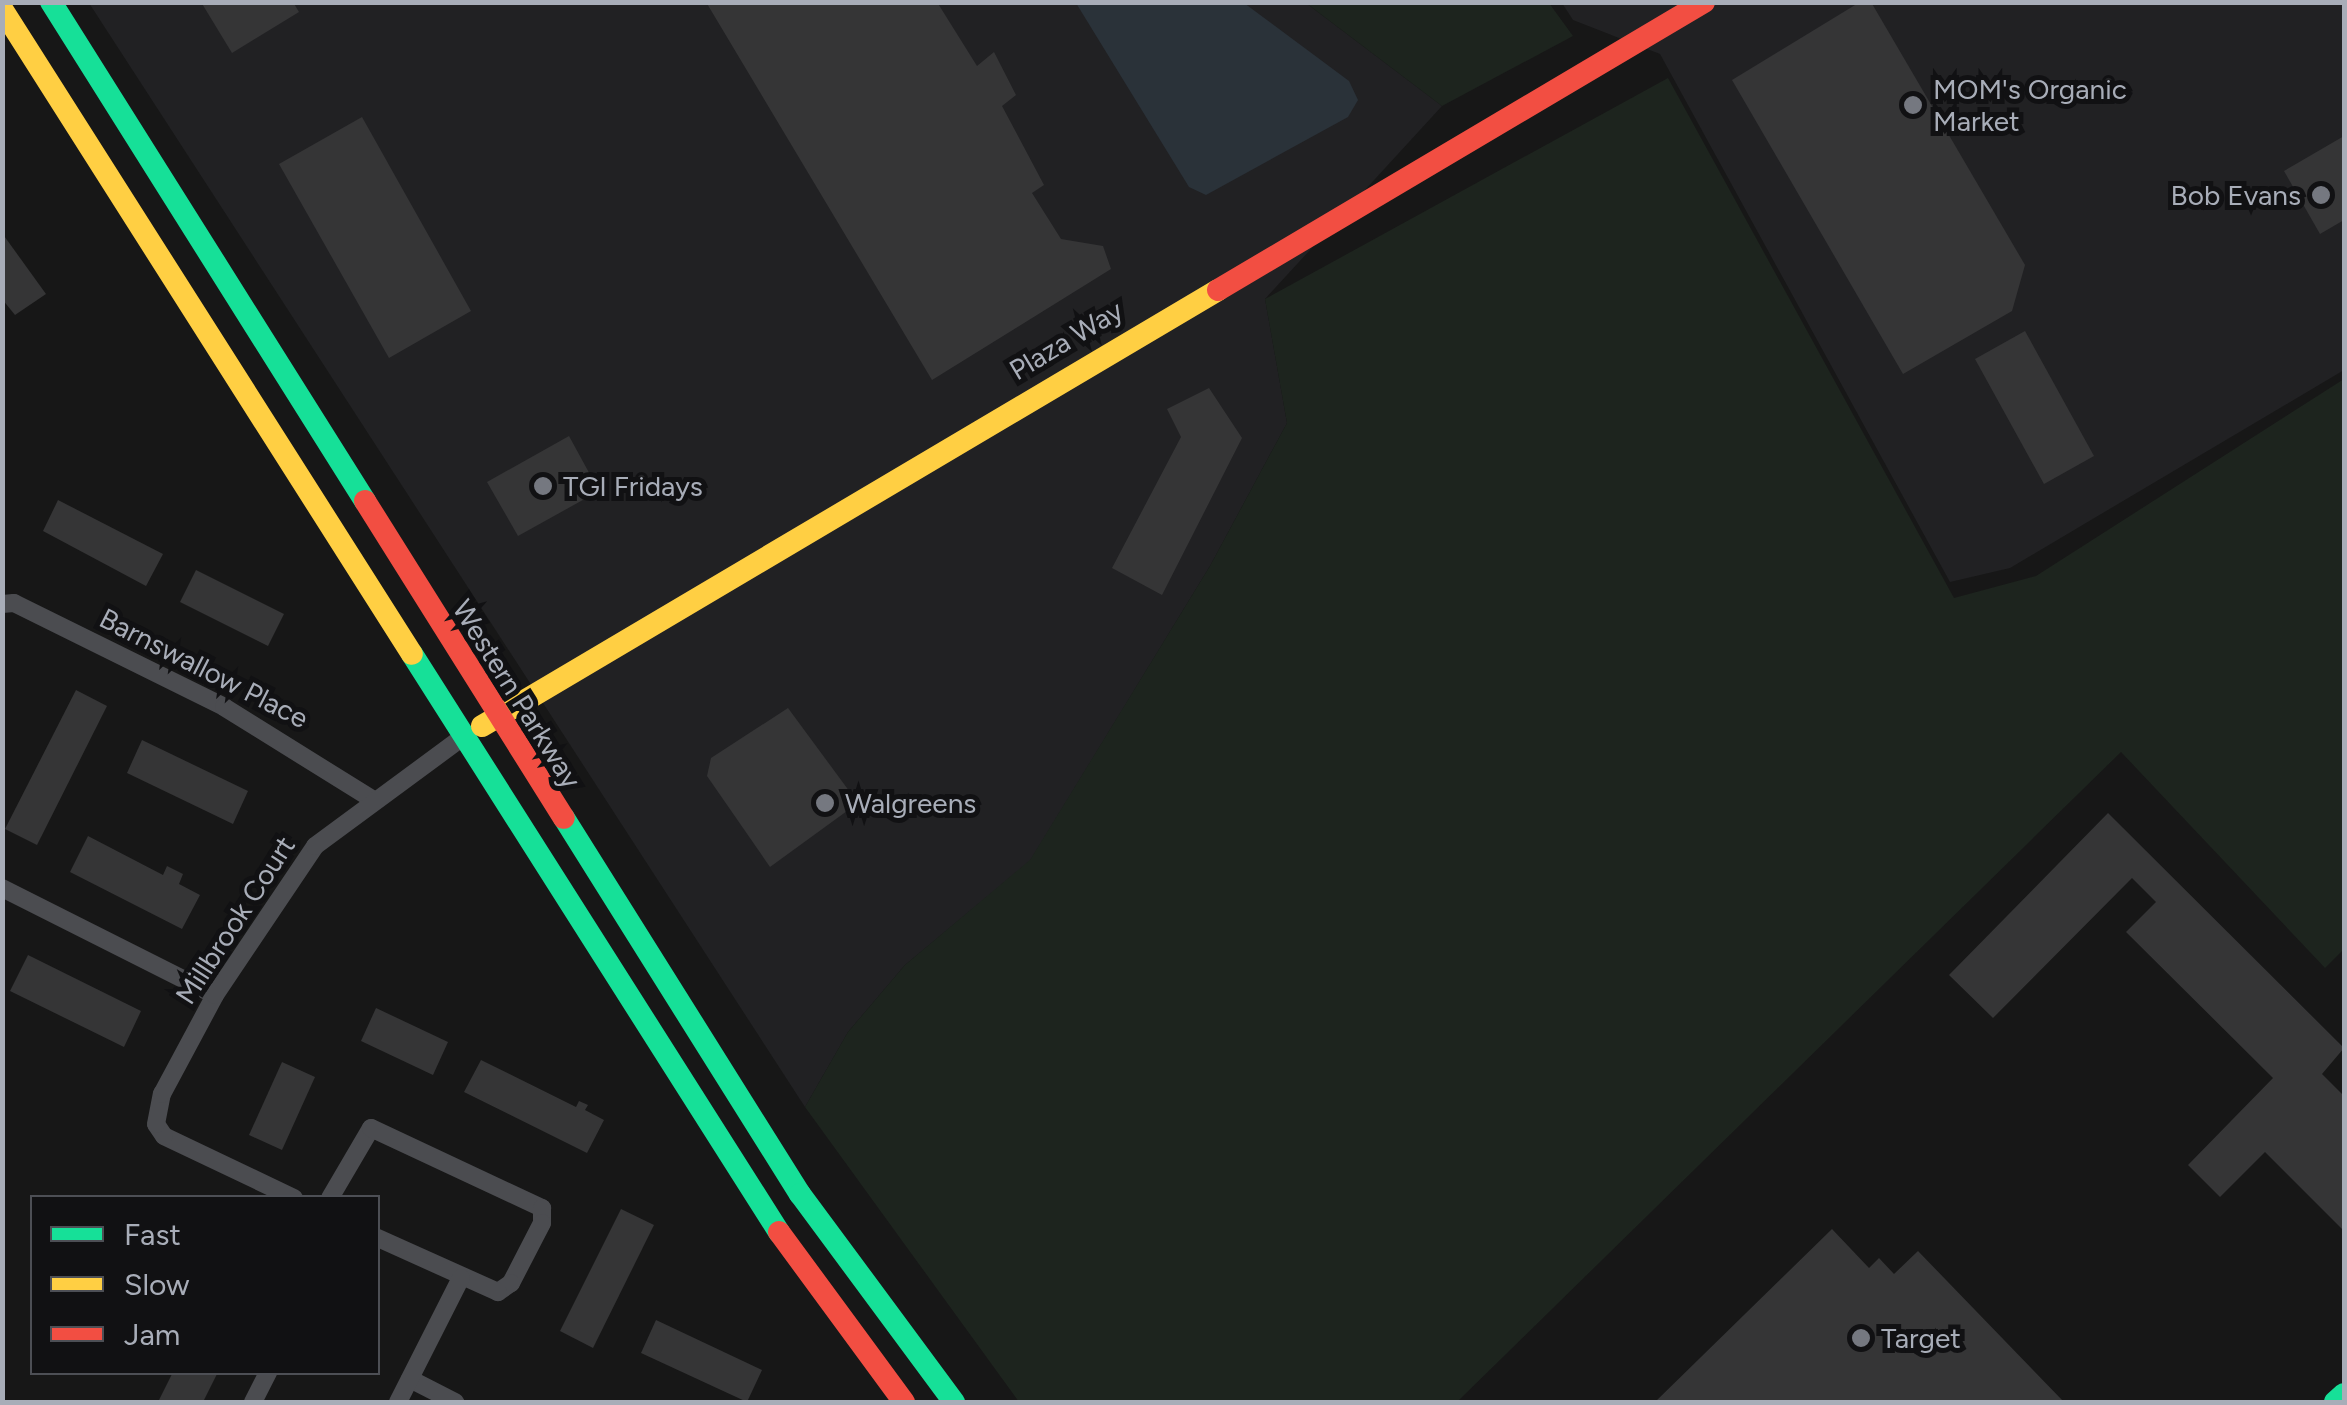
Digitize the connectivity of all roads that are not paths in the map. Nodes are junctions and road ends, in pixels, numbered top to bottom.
1 (51, 2) edge
2 (1704, 2) edge
3 (2, 8) edge
4 (2, 604) edge
5 (495, 718) junction
6 (463, 738) junction
7 (372, 798) junction
8 (2, 888) edge
9 (215, 995) junction
10 (288, 1195) edge
11 (332, 1195) edge
12 (380, 1239) edge
13 (461, 1278) junction
14 (266, 1375) edge
15 (410, 1379) junction
16 (2344, 1394) edge
17 (253, 1402) edge
18 (398, 1402) edge
19 (455, 1402) edge
20 (904, 1402) edge
21 (954, 1402) edge
22 (2335, 1402) edge

1 - 5 main road, Western Parkway
2 - 5 main road, Plaza Way
3 - 6 main road
4 - 7 street, Barnswallow Place
5 - 6 main road, Plaza Way
5 - 21 main road, Western Parkway
6 - 7 street, Millbrook Court
6 - 20 main road
7 - 9 street, Millbrook Court
8 - 9 street
9 - 10 street, Millbrook Court
11 - 13 street
12 - 13 street
13 - 15 street
14 - 17 street
15 - 18 street
15 - 19 street
16 - 22 main road

